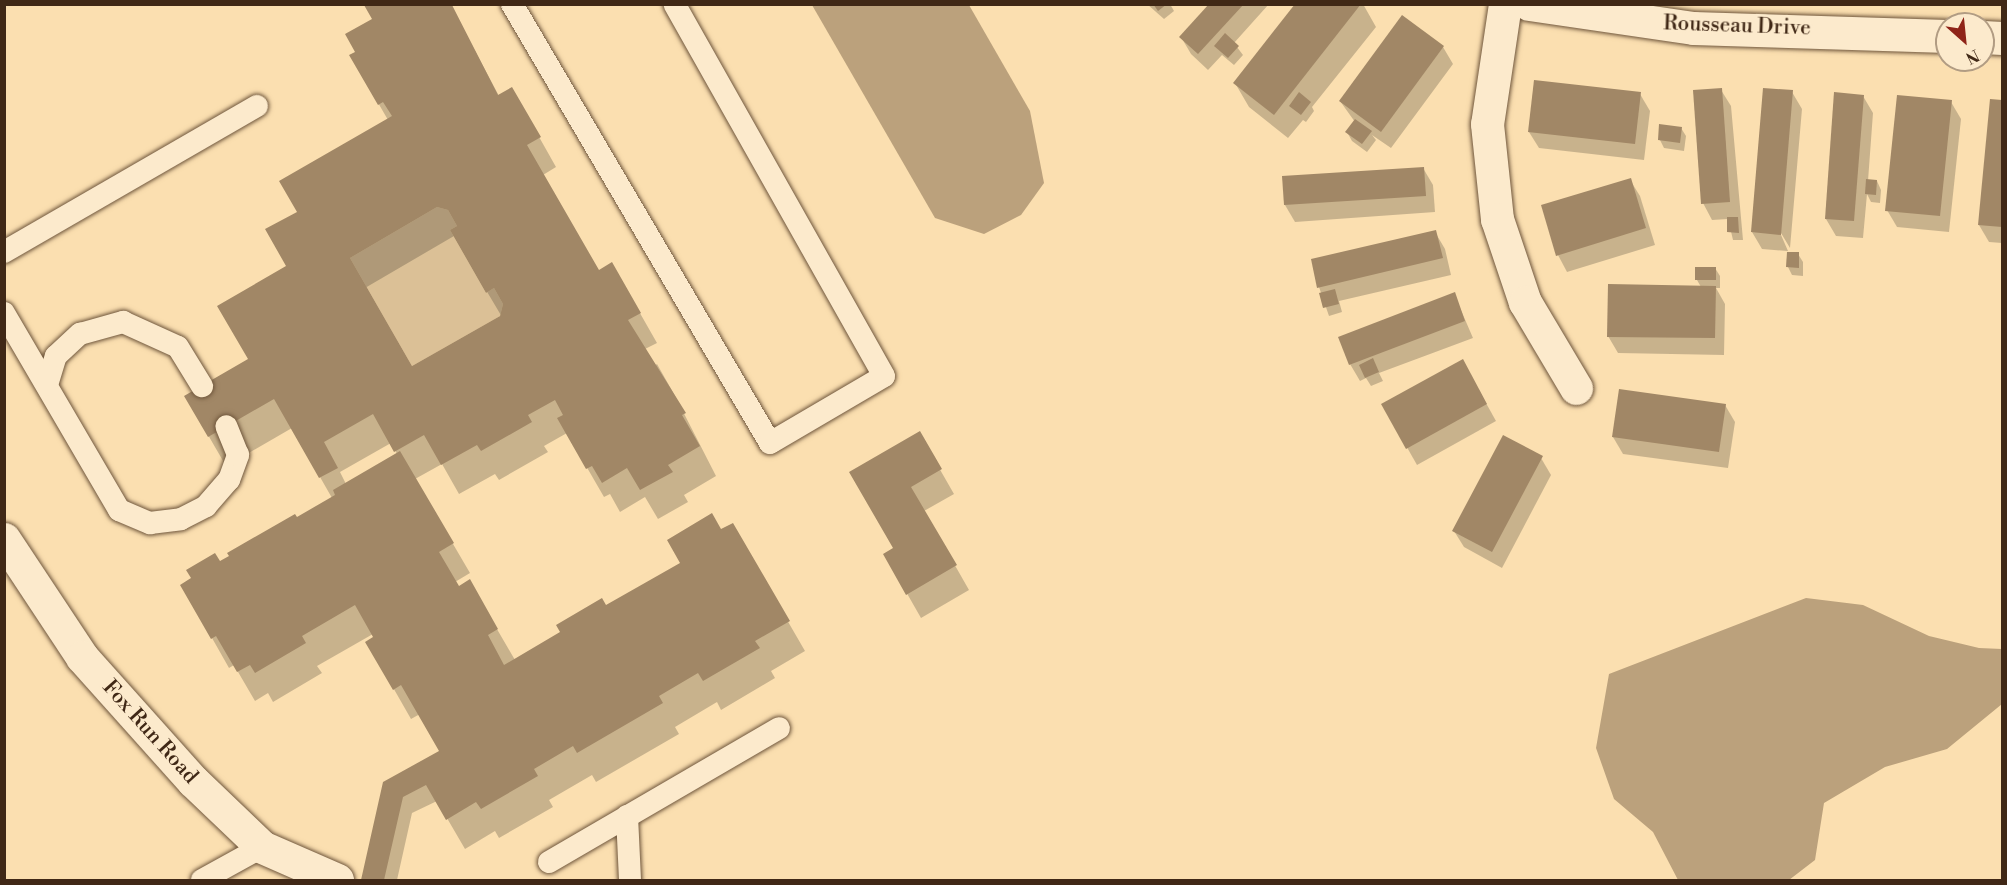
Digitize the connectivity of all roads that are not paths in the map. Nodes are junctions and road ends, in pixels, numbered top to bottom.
1 (512, 4) edge
2 (674, 4) edge
3 (1505, 4) edge
4 (1529, 4) edge
5 (1935, 36) edge
6 (257, 106) dead end
7 (4, 252) edge
8 (4, 313) edge
9 (46, 385) junction
10 (202, 386) dead end
11 (1576, 388) dead end
12 (226, 426) dead end
13 (6, 547) edge
14 (779, 728) dead end
15 (627, 816) junction
16 (262, 847) junction
17 (549, 862) dead end
18 (202, 880) edge
19 (337, 880) edge
20 (630, 880) edge

1 - 2 lane
3 - 11 street
4 - 5 street, Rousseau Drive
6 - 7 lane
8 - 9 lane
9 - 10 lane
9 - 12 lane
13 - 16 street, Fox Run Road
14 - 15 lane
15 - 17 lane
15 - 20 lane
16 - 18 lane
16 - 19 street, Fox Run Road

